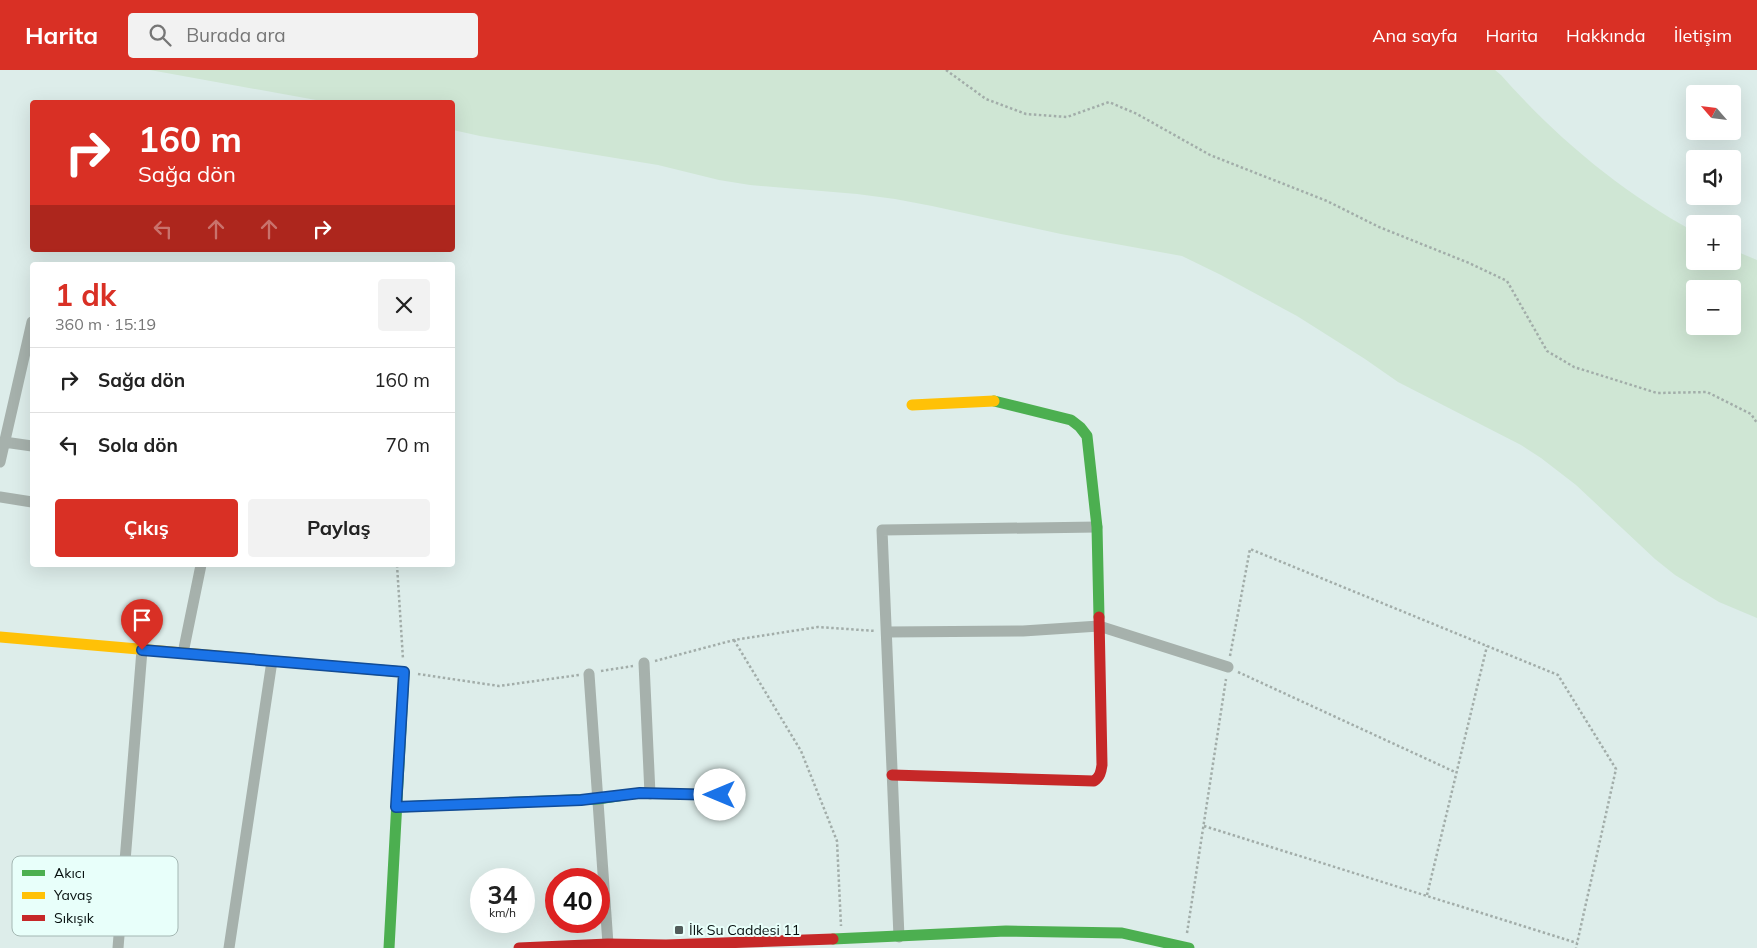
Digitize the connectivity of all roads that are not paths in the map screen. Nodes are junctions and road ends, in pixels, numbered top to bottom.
1 (30, 331) edge
2 (912, 405) dead end
3 (4, 442) junction
4 (30, 446) edge
5 (0, 462) edge
6 (0, 497) edge
7 (30, 502) edge
8 (1097, 527) junction
9 (201, 567) edge
10 (1099, 626) junction
11 (887, 632) junction
12 (0, 637) edge
13 (142, 650) junction
14 (183, 653) junction
15 (272, 661) junction
16 (644, 663) road end
17 (1228, 667) road end
18 (589, 674) road end
19 (892, 774) junction
20 (650, 794) junction
21 (720, 795) dead end
22 (598, 799) junction
23 (396, 807) junction
24 (125, 856) edge
25 (899, 937) junction
26 (608, 944) junction
27 (1187, 947) edge
28 (229, 948) edge
29 (389, 948) edge
30 (518, 948) edge

1 - 3 street
2 - 8 street
3 - 4 street
3 - 5 street
6 - 7 street
8 - 10 street
8 - 11 street
9 - 14 street
10 - 11 street
10 - 17 street
10 - 19 street
11 - 19 street
12 - 13 street
13 - 14 street
13 - 24 street
14 - 15 street
15 - 23 street
15 - 28 street
16 - 20 street
18 - 22 street
19 - 25 street
20 - 21 street
20 - 22 street
22 - 23 street
22 - 26 street
23 - 29 street
25 - 26 street
25 - 27 street
26 - 30 street

